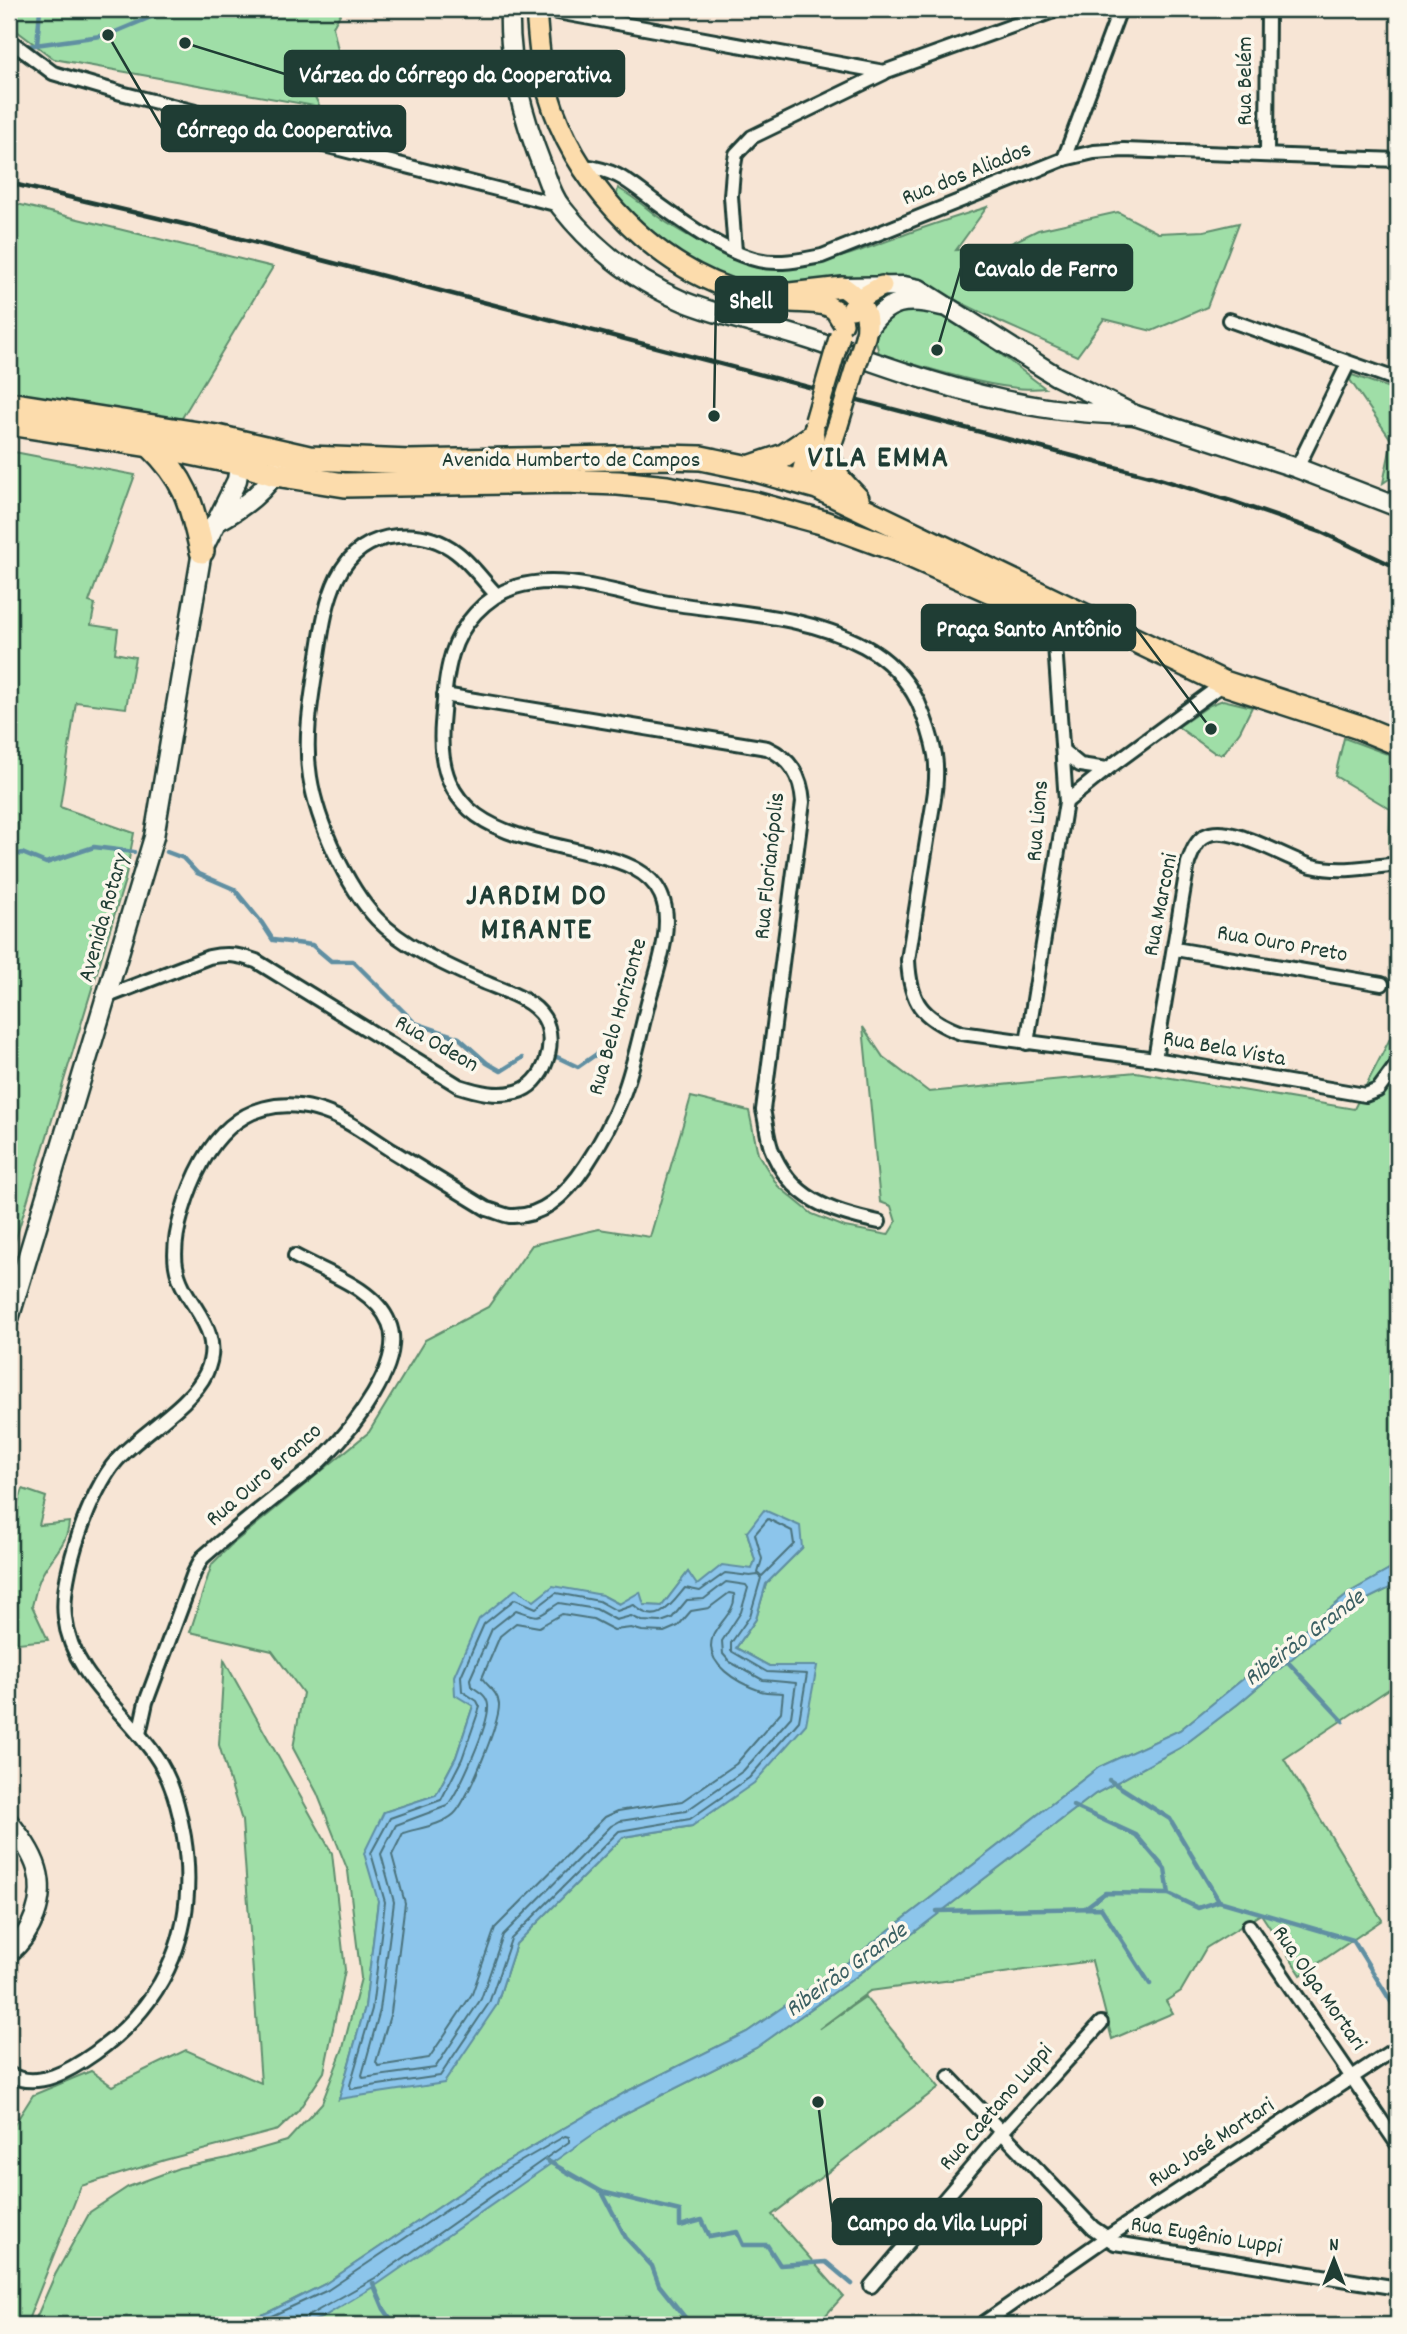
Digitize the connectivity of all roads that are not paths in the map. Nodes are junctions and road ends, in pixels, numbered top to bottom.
1 (510, 9) edge
2 (536, 9) edge
3 (541, 9) edge
4 (1059, 9) edge
5 (1120, 9) edge
6 (1268, 9) edge
7 (10, 41) edge
8 (884, 72) junction
9 (1267, 154) junction
10 (1064, 159) junction
11 (1398, 160) edge
12 (583, 166) junction
13 (559, 205) junction
14 (735, 252) junction
15 (882, 286) junction
16 (843, 287) junction
17 (757, 295) junction
18 (859, 300) junction
19 (948, 308) junction
20 (1229, 320) dead end
21 (842, 329) junction
22 (866, 334) junction
23 (1348, 364) junction
24 (1398, 380) edge
25 (9, 404) edge
26 (1135, 415) junction
27 (9, 423) edge
28 (813, 429) junction
29 (150, 445) junction
30 (241, 453) junction
31 (286, 454) junction
32 (828, 456) junction
33 (701, 458) junction
34 (749, 468) junction
35 (1297, 468) junction
36 (275, 474) junction
37 (806, 487) junction
38 (667, 488) junction
39 (755, 504) junction
40 (1398, 508) edge
41 (870, 511) junction
42 (821, 522) junction
43 (215, 523) junction
44 (202, 551) junction
45 (496, 594) junction
46 (1053, 610) junction
47 (1220, 687) junction
48 (444, 695) junction
49 (1398, 743) edge
50 (1063, 751) junction
51 (1107, 769) junction
52 (1066, 802) junction
53 (1398, 864) edge
54 (1175, 949) junction
55 (1382, 984) dead end
56 (108, 996) junction
57 (1027, 1043) junction
58 (1155, 1059) junction
59 (1398, 1063) edge
60 (879, 1223) dead end
61 (295, 1256) dead end
62 (9, 1319) edge
63 (139, 1734) junction
64 (9, 1822) edge
65 (1249, 1926) dead end
66 (9, 1953) edge
67 (1101, 2023) dead end
68 (1398, 2047) edge
69 (9, 2074) edge
70 (949, 2077) dead end
71 (1353, 2077) junction
72 (1001, 2133) junction
73 (1398, 2146) edge
74 (1106, 2238) junction
75 (871, 2286) dead end
76 (1398, 2288) edge
77 (988, 2324) edge

1 - 13 street
2 - 12 main road
3 - 8 street
4 - 8 street
5 - 10 street
6 - 9 street, Rua Belém
7 - 13 street
8 - 14 street
9 - 10 street, Rua dos Aliados
9 - 11 street, Rua dos Aliados
10 - 14 street, Rua dos Aliados
12 - 14 street, Rua dos Aliados
12 - 17 main road
13 - 26 street
15 - 16 street
15 - 18 main road
15 - 19 street
16 - 17 main road
16 - 18 main road
17 - 21 main road
18 - 21 main road
18 - 22 main road
19 - 22 street
19 - 26 street
20 - 23 street
21 - 28 main road, bridge
22 - 32 main road, bridge
23 - 24 street
23 - 35 street
25 - 30 highway, Avenida Humberto de Campos
26 - 35 street
27 - 29 highway, Avenida Humberto de Campos
28 - 34 highway
28 - 37 main road
29 - 30 highway, Avenida Humberto de Campos
29 - 44 highway
30 - 31 highway, Avenida Humberto de Campos
30 - 36 highway, Avenida Humberto de Campos
30 - 43 street, Avenida Rotary
31 - 33 highway, Avenida Humberto de Campos
31 - 36 street
32 - 37 main road
32 - 41 highway
33 - 34 highway, Avenida Humberto de Campos
33 - 38 highway
34 - 37 highway, Avenida Humberto de Campos
35 - 40 street
36 - 38 highway, Avenida Humberto de Campos
36 - 43 street
37 - 39 highway
37 - 41 highway, Avenida Humberto de Campos
37 - 42 highway
38 - 39 highway, Avenida Humberto de Campos
39 - 42 highway, Avenida Humberto de Campos
41 - 46 highway, Avenida Humberto de Campos
42 - 46 highway, Avenida Humberto de Campos
43 - 44 street, Avenida Rotary
44 - 56 street, Avenida Rotary
45 - 48 street, Rua Belo Horizonte
45 - 56 street, Rua Odeon
45 - 57 street, Rua Belo Horizonte
46 - 47 highway, Avenida Humberto de Campos
46 - 50 street, Rua Lions
47 - 49 highway, Avenida Humberto de Campos
47 - 51 street
48 - 60 street, Rua Florianópolis
48 - 63 street, Rua Belo Horizonte
50 - 51 street
50 - 52 street, Rua Lions
51 - 52 street
52 - 57 street, Rua Lions
53 - 54 street, Rua Marconi
54 - 55 street, Rua Ouro Preto
54 - 58 street, Rua Marconi
56 - 62 street, Avenida Rotary
57 - 58 street, Rua Bela Vista
58 - 59 street, Rua Bela Vista
61 - 63 street, Rua Ouro Branco
63 - 69 street, Rua Belo Horizonte
64 - 66 street
65 - 71 street, Rua Olga Mortari
67 - 72 street, Rua Caetano Luppi
68 - 71 street, Rua José Mortari
70 - 72 street, Rua Eugênio Luppi
71 - 73 street, Rua Olga Mortari
71 - 74 street, Rua José Mortari
72 - 74 street, Rua Eugênio Luppi
72 - 75 street, Rua Caetano Luppi
74 - 76 street, Rua Eugênio Luppi
74 - 77 street, Rua José Mortari

